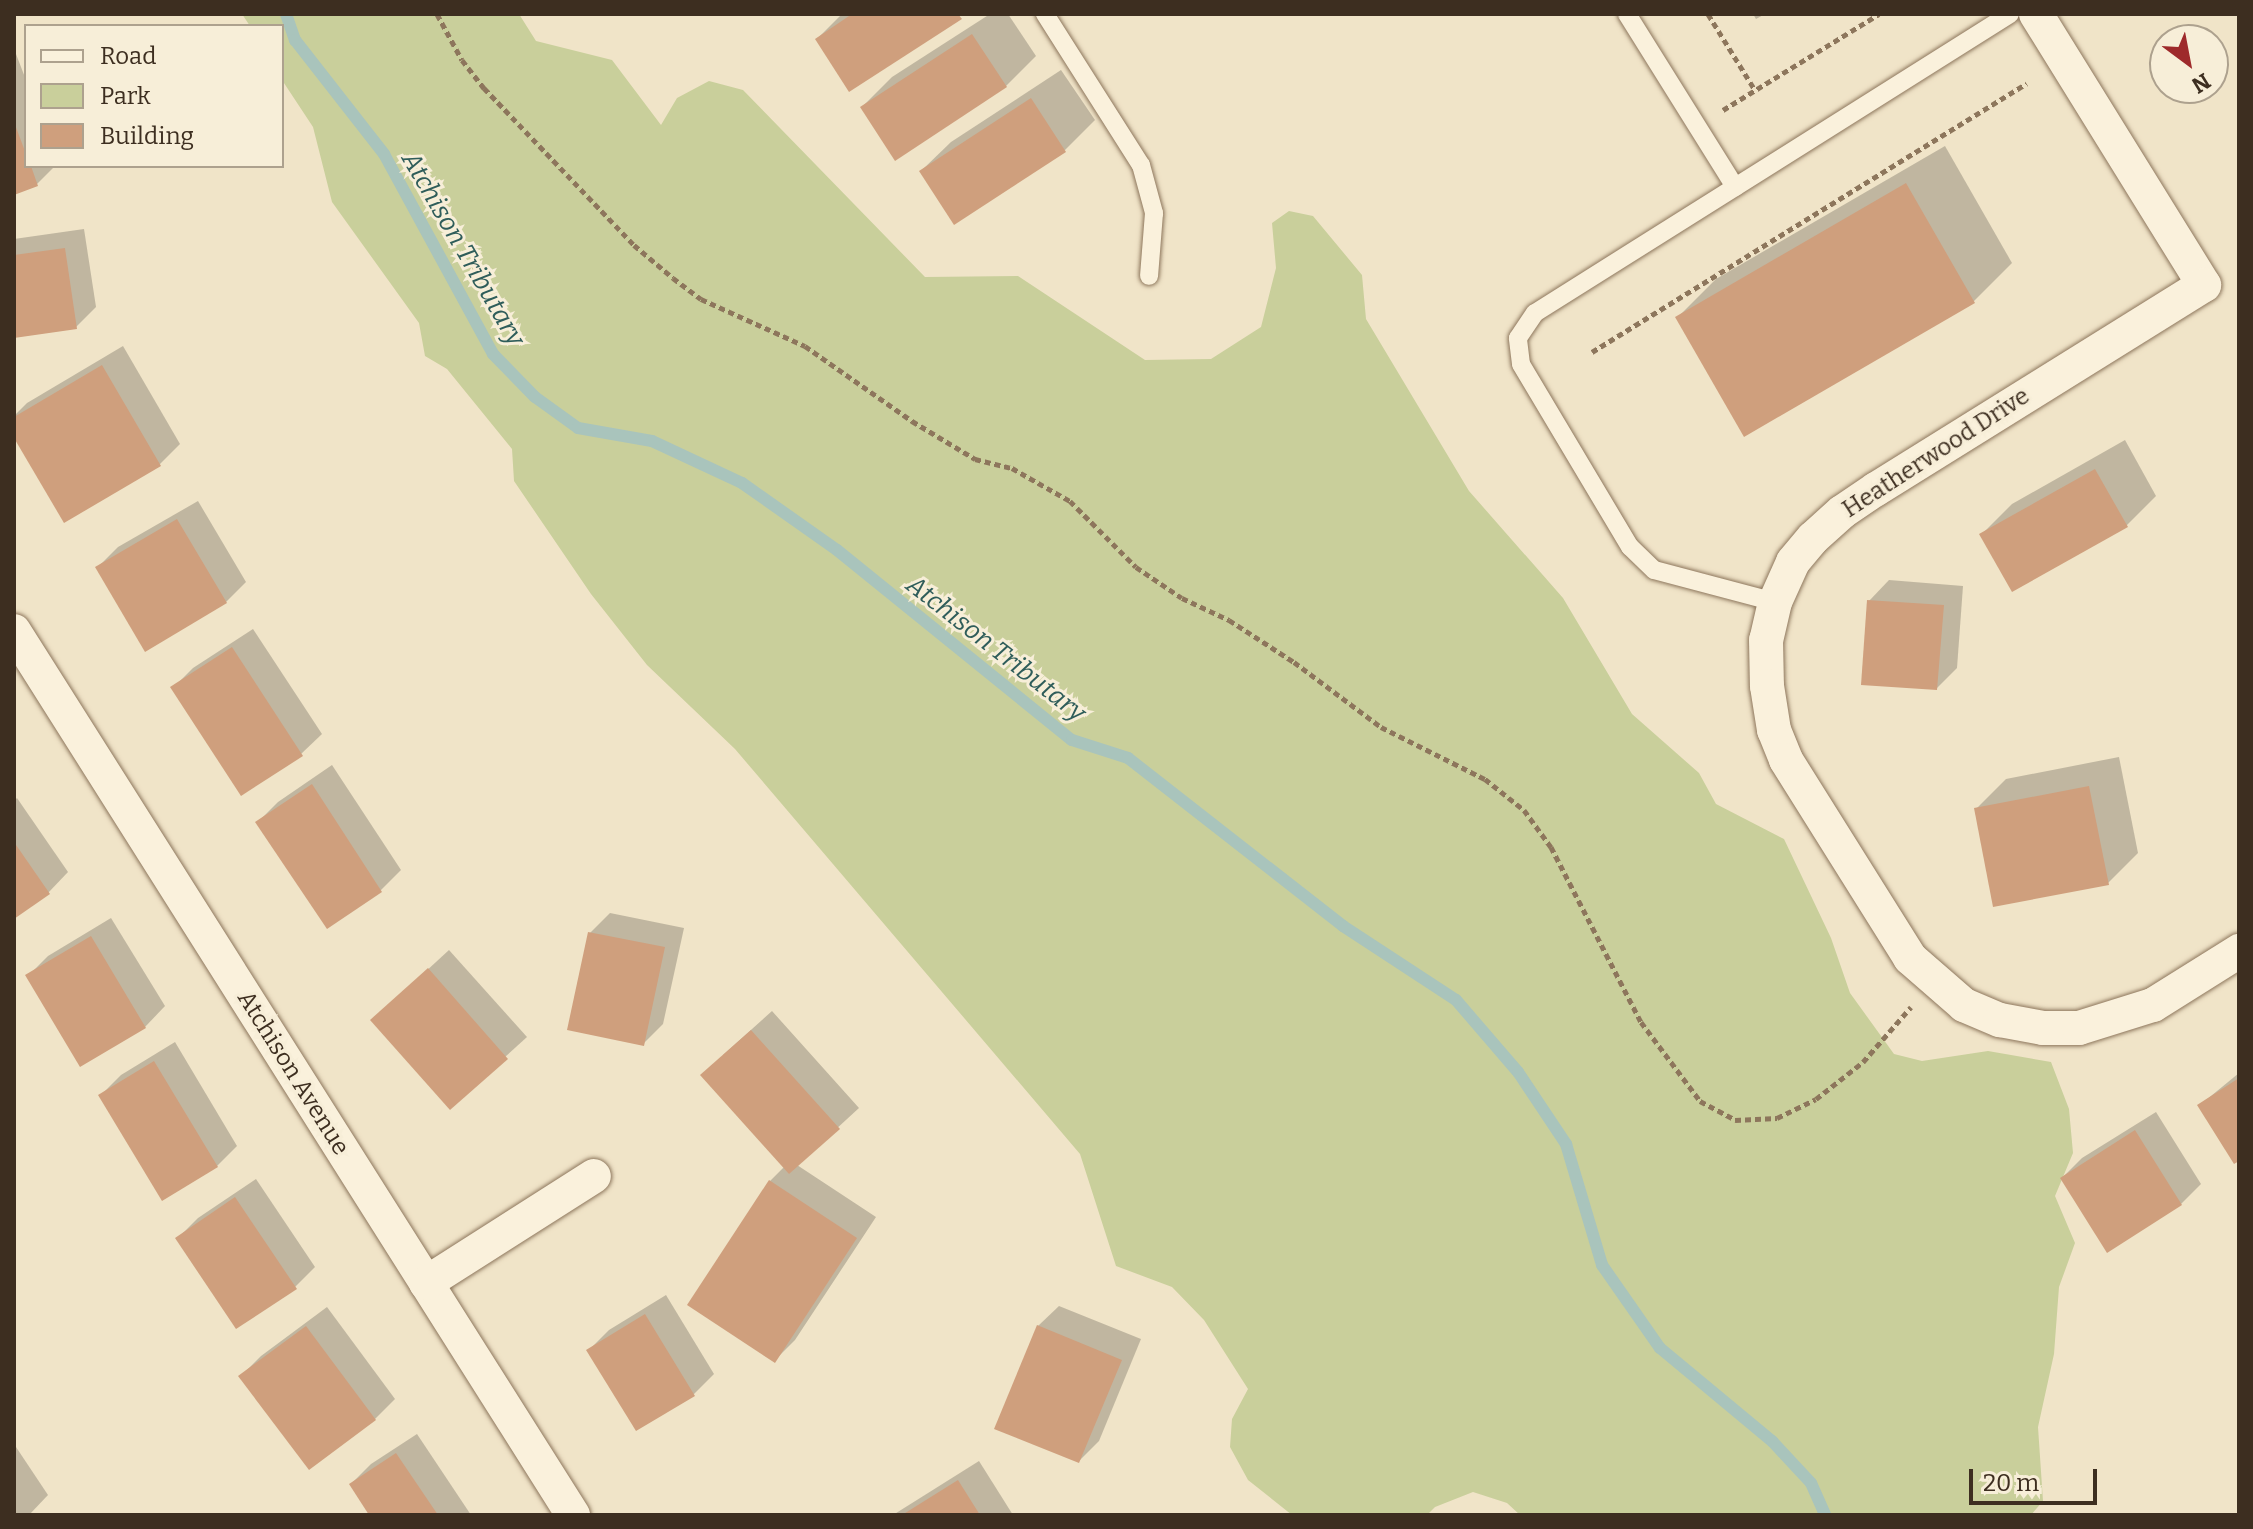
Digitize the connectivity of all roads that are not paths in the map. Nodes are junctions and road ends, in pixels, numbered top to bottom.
1 (1045, 14) edge
2 (1627, 14) edge
3 (2010, 14) edge
4 (2036, 14) edge
5 (1735, 187) junction
6 (1149, 276) dead end
7 (1775, 602) junction
8 (14, 631) edge
9 (2239, 951) edge
10 (594, 1176) dead end
11 (426, 1283) junction
12 (573, 1515) edge

1 - 6 lane
2 - 5 lane
3 - 5 lane
4 - 7 street, Heatherwood Drive
5 - 7 lane
7 - 9 street, Heatherwood Drive
8 - 11 street, Atchison Avenue
10 - 11 street
11 - 12 street, Atchison Avenue

